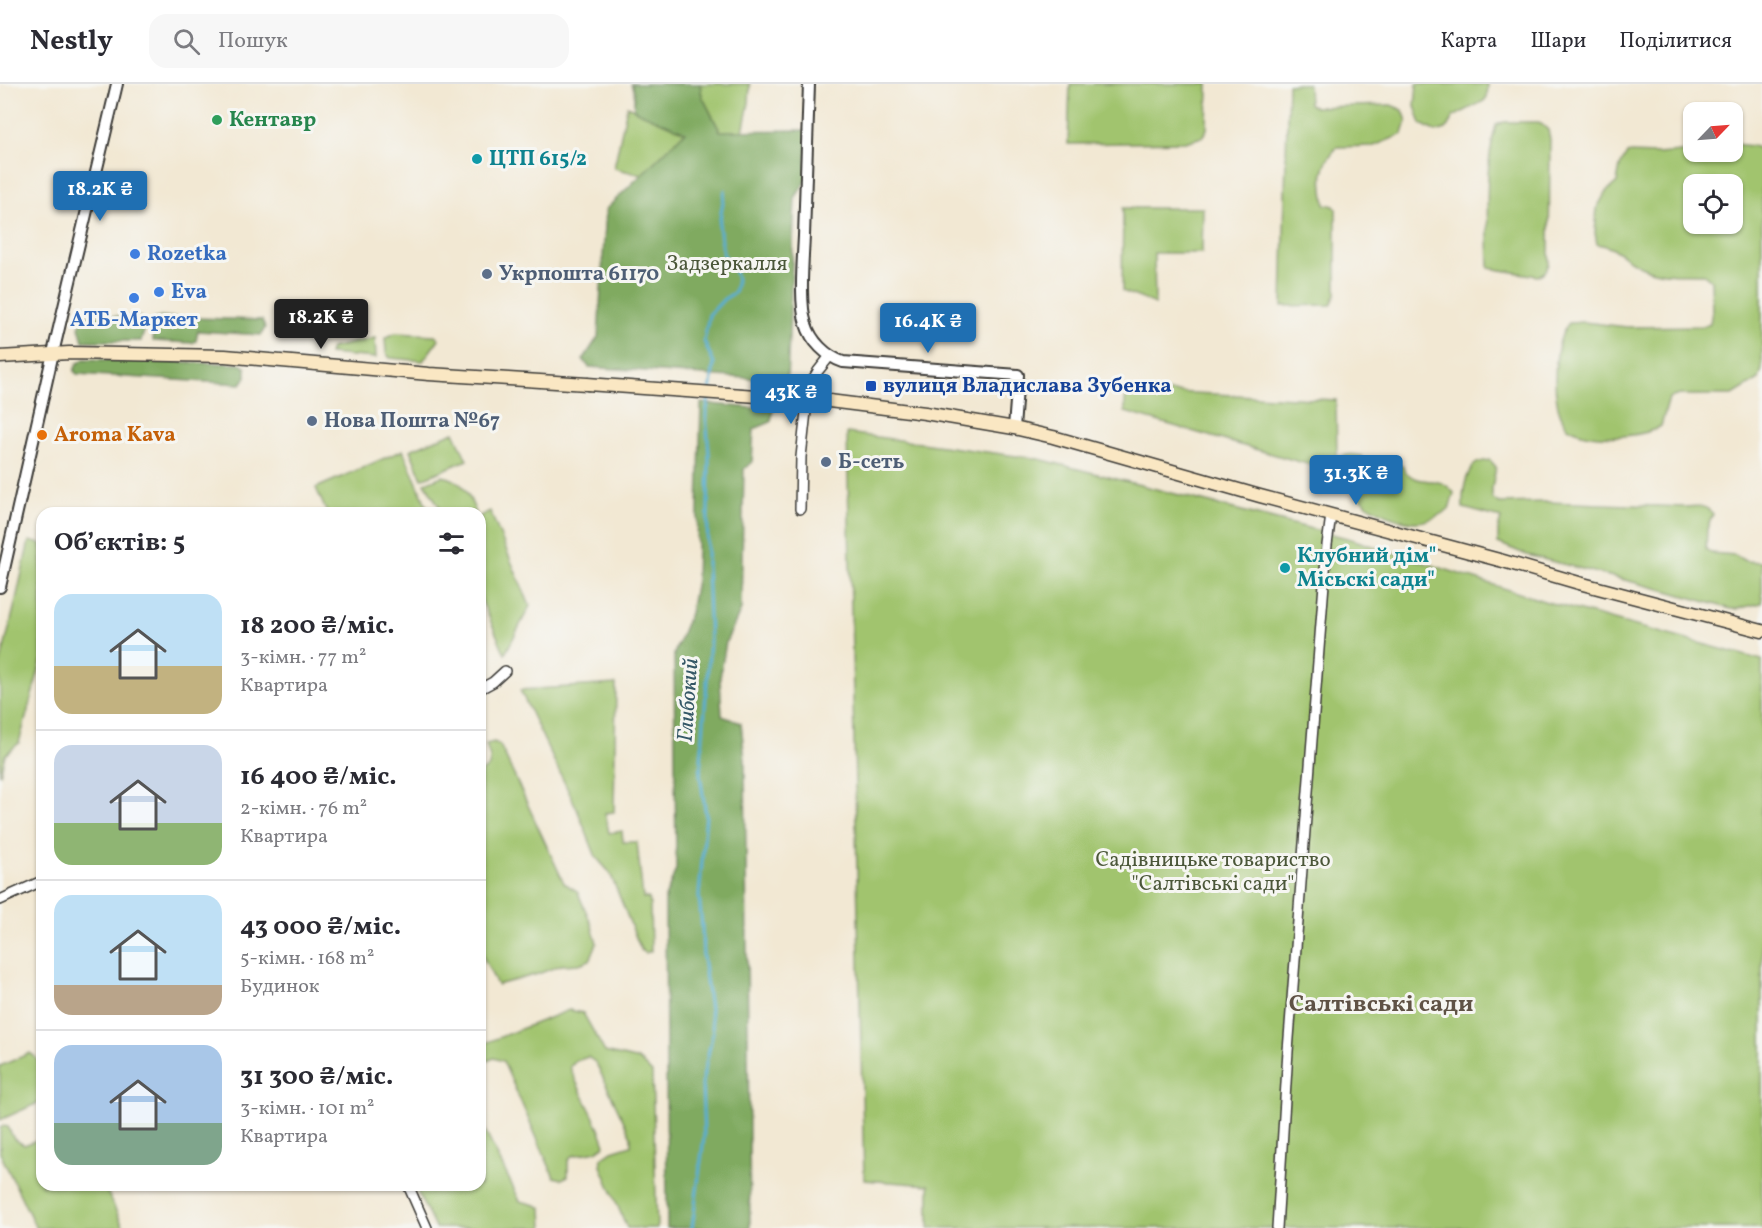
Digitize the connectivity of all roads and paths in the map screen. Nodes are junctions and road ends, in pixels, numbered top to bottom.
1 (117, 84) edge
2 (809, 84) edge
3 (53, 353) junction
4 (830, 356) junction
5 (0, 357) edge
6 (1014, 428) junction
7 (800, 509) dead end
8 (1331, 515) junction
9 (0, 586) edge
10 (1762, 631) edge
11 (505, 670) dead end
12 (486, 685) edge
13 (36, 884) edge
14 (0, 900) edge
15 (411, 1191) edge
16 (427, 1228) edge
17 (1277, 1228) edge

1 - 3 street
2 - 4 street
3 - 5 main road
3 - 6 main road, bridge
3 - 9 street
4 - 6 street
4 - 7 street
6 - 8 main road
8 - 10 main road
8 - 17 street
11 - 12 street
13 - 14 street
15 - 16 street

